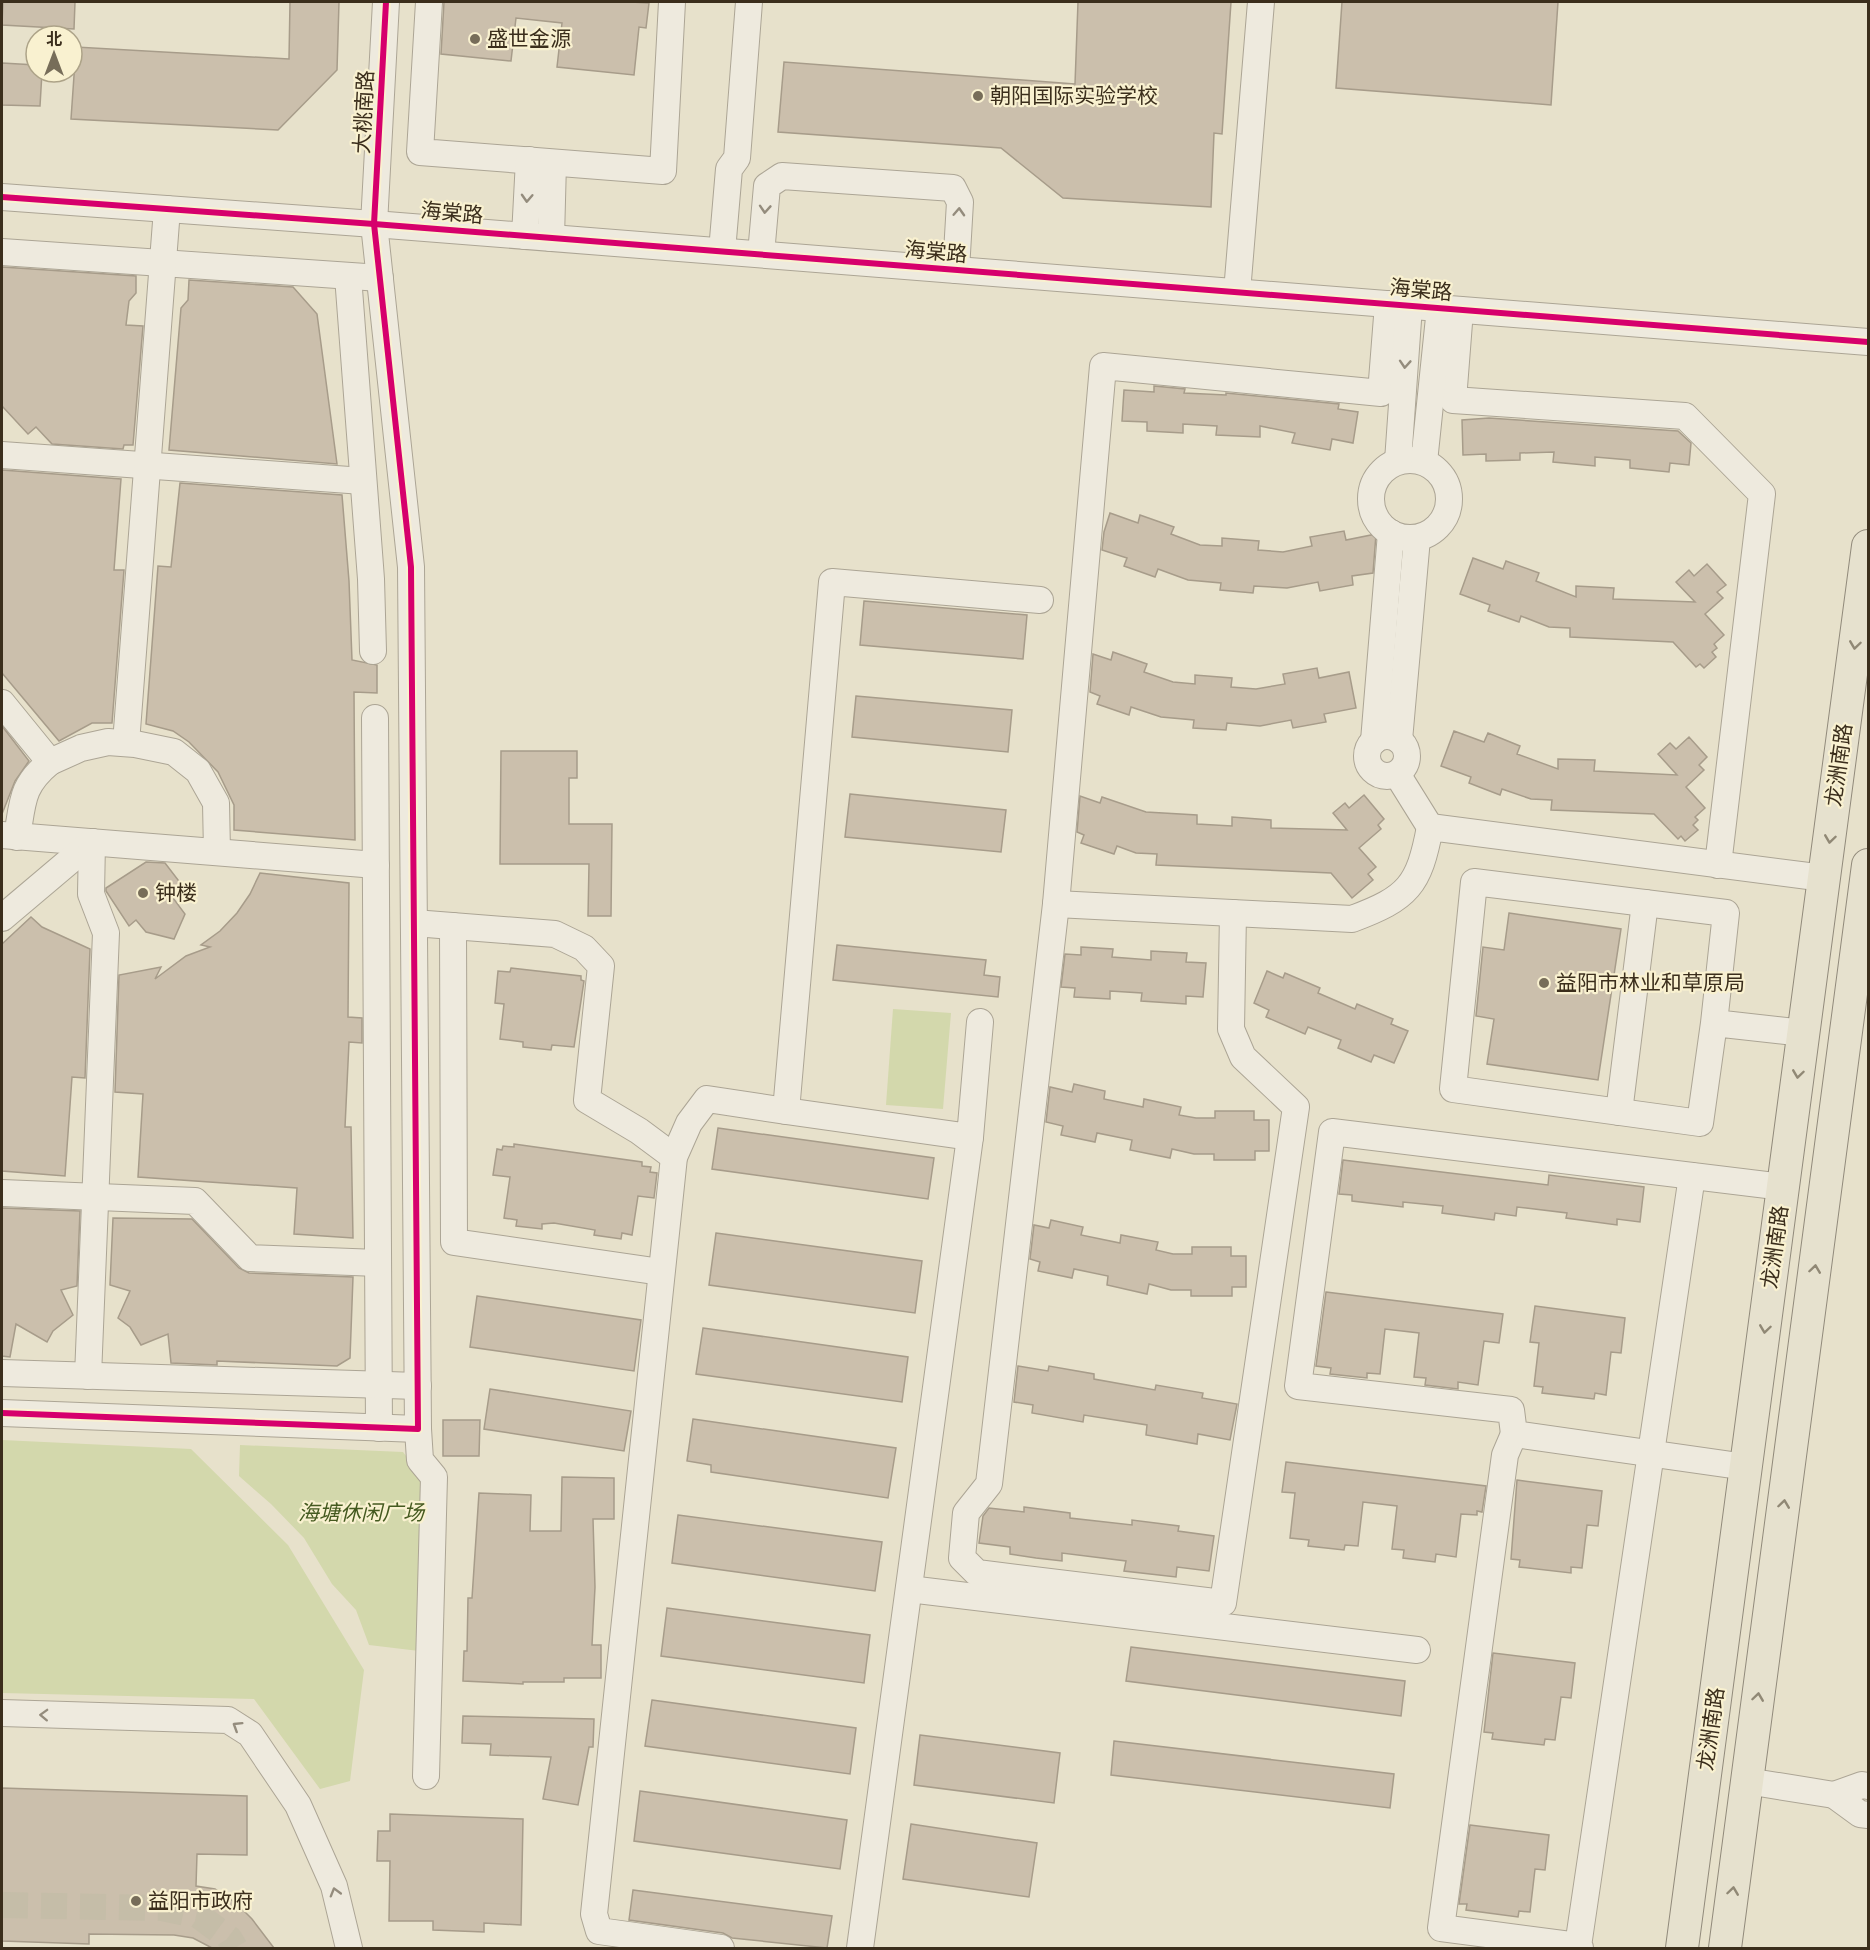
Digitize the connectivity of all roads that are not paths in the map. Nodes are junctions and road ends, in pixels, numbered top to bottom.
1 (386, 2) edge
2 (429, 2) edge
3 (672, 2) edge
4 (749, 2) edge
5 (1261, 2) edge
6 (541, 162) junction
7 (2, 197) edge
8 (167, 209) junction
9 (374, 224) junction
10 (525, 236) junction
11 (551, 238) junction
12 (722, 251) junction
13 (2, 252) edge
14 (761, 254) junction
15 (163, 264) junction
16 (956, 270) junction
17 (348, 276) junction
18 (380, 278) junction
19 (1237, 292) junction
20 (1399, 305) junction
21 (1450, 309) junction
22 (1869, 342) edge
23 (1392, 394) junction
24 (1442, 399) junction
25 (2, 455) edge
26 (1398, 461) junction
27 (1424, 462) junction
28 (147, 465) junction
29 (363, 481) junction
30 (1391, 533) junction
31 (1416, 538) junction
32 (1869, 546) edge
33 (1040, 600) dead end
34 (373, 651) dead end
35 (2, 704) edge
36 (375, 718) dead end
37 (1399, 740) junction
38 (1374, 741) junction
39 (126, 743) junction
40 (50, 762) junction
41 (1397, 774) junction
42 (1430, 827) junction
43 (9, 836) edge
44 (92, 842) junction
45 (217, 852) junction
46 (376, 865) junction
47 (1718, 865) junction
48 (1869, 865) edge
49 (1824, 878) junction
50 (1645, 903) junction
51 (1056, 904) junction
52 (1233, 913) junction
53 (2, 918) edge
54 (414, 923) junction
55 (453, 926) junction
56 (1861, 975) edge
57 (980, 1022) dead end
58 (1714, 1023) junction
59 (1804, 1033) junction
60 (786, 1111) junction
61 (1619, 1112) junction
62 (970, 1137) junction
63 (674, 1157) junction
64 (1692, 1176) junction
65 (1783, 1187) junction
66 (2, 1193) edge
67 (95, 1197) junction
68 (378, 1263) junction
69 (662, 1272) junction
70 (2, 1373) edge
71 (88, 1376) junction
72 (379, 1385) junction
73 (418, 1386) junction
74 (2, 1413) edge
75 (380, 1428) junction
76 (418, 1429) junction
77 (1514, 1434) junction
78 (1651, 1453) junction
79 (1746, 1467) junction
80 (909, 1589) junction
81 (1417, 1650) dead end
82 (2, 1713) edge
83 (426, 1776) dead end
84 (1747, 1781) junction
85 (1869, 1786) edge
86 (1834, 1795) junction
87 (1869, 1815) edge
88 (1579, 1947) edge
89 (349, 1948) edge
90 (721, 1948) edge
91 (860, 1948) edge
92 (1682, 1948) edge
93 (1725, 1948) edge

1 - 9 street, 大桃南路
2 - 6 street
3 - 6 street
4 - 12 street
5 - 19 street
6 -> 10 street
6 - 11 street
7 - 8 street, 海棠路
8 - 9 street, 海棠路
8 - 15 street
9 - 10 street, 海棠路
9 - 18 street, 大桃南路
10 - 11 street, 海棠路
11 - 12 street, 海棠路
12 - 14 street, 海棠路
13 - 15 street
14 - 16 street, 海棠路
16 -> 14 street
15 - 17 street
15 - 28 street
16 - 19 street, 海棠路
17 - 18 street
17 - 29 street
18 - 54 street, 大桃南路
19 - 20 street, 海棠路
20 - 21 street, 海棠路
20 - 23 street
21 - 22 street, 海棠路
21 - 24 street
23 - 24 street
23 - 26 street
23 - 51 street
24 - 27 street
24 - 47 street
25 - 28 street
26 - 27 street
26 - 30 street
27 - 31 street
28 - 29 street
28 - 39 street
29 - 34 street
30 - 31 street
30 - 38 street
31 - 37 street
32 -> 49 main road, 龙洲南路
33 - 60 street
35 - 40 street
36 - 46 street
37 - 38 street
37 - 41 street
38 - 41 street
39 - 40 street
39 - 45 street
40 - 43 street
41 - 42 street
42 - 47 street
42 - 52 street
43 - 44 street
44 - 45 street
44 - 53 street
44 - 67 street
45 - 46 street
46 - 68 street
47 - 49 street
48 - 56 main road, 龙洲南路
49 - 59 main road, 龙洲南路
50 - 58 street
50 - 61 street
50 - 61 street
51 - 52 street
51 - 52 street
54 - 55 street
54 - 73 street, 大桃南路
55 - 63 street
55 - 69 street
84 -> 56 main road, 龙洲南路
57 - 62 street
58 - 59 street
58 - 61 street
59 -> 65 main road, 龙洲南路
60 - 62 street
60 - 63 street
62 - 80 street
63 - 69 street
64 - 65 street
64 - 77 street
64 - 78 street
65 -> 79 main road, 龙洲南路
66 - 67 street
67 - 68 street
67 - 71 street
68 - 72 street
69 - 90 street
70 - 71 street
71 - 72 street
72 - 73 street
72 - 75 street
73 - 76 street, 大桃南路
74 - 75 street
75 - 76 street
76 - 83 street, 大桃南路
77 - 78 street
77 - 88 street
78 - 79 street
78 - 88 street
79 - 92 main road, 龙洲南路
80 - 81 street
80 - 91 street
89 -> 82 street
84 - 86 street
93 -> 84 main road, 龙洲南路
85 - 86 street
86 - 87 street

